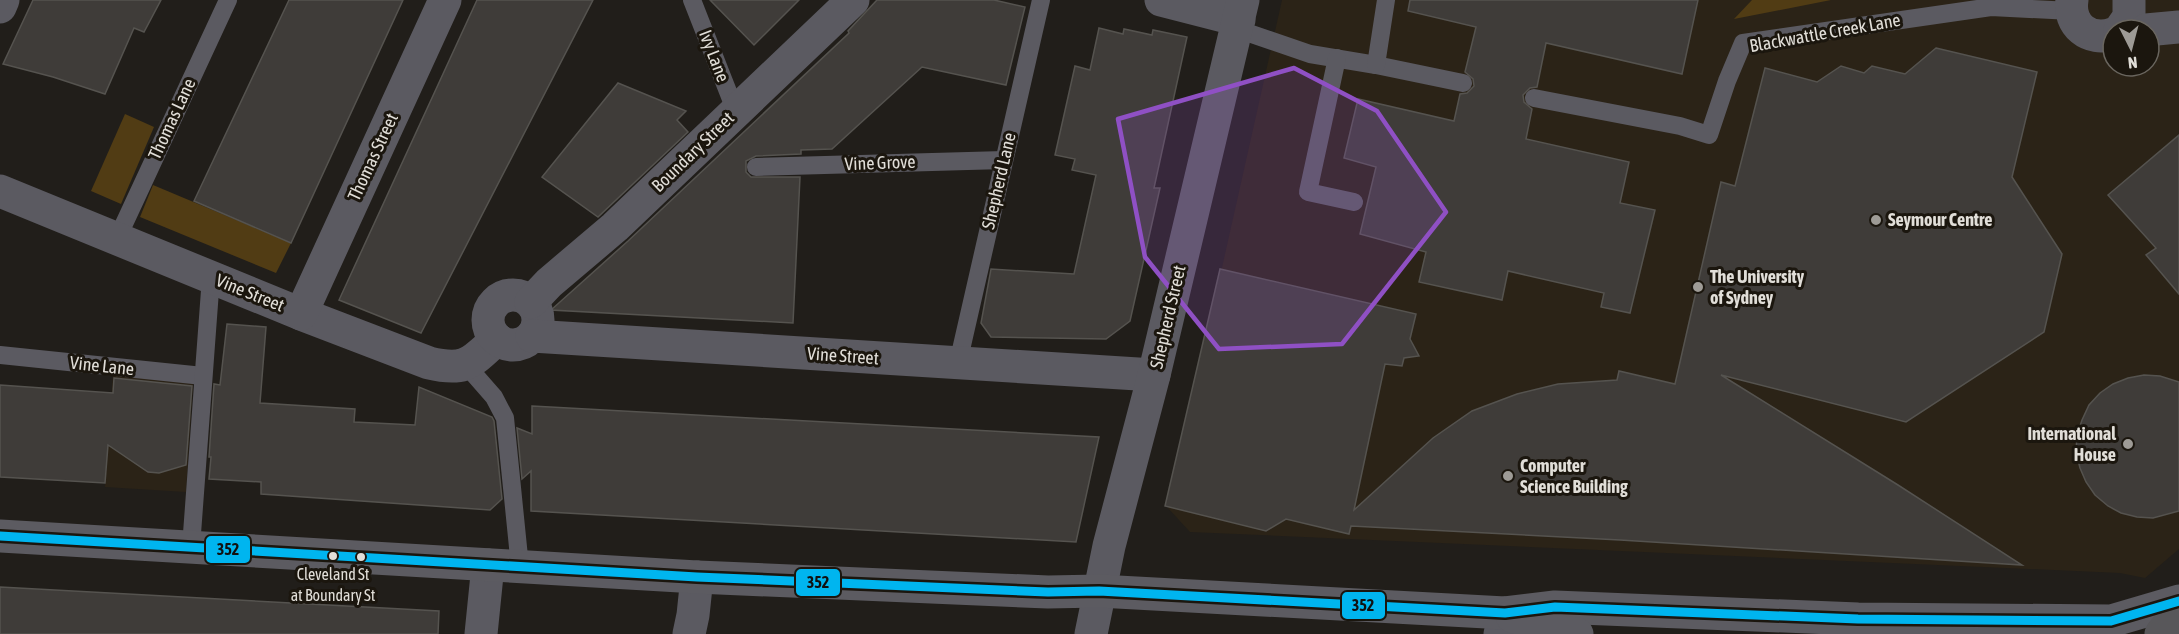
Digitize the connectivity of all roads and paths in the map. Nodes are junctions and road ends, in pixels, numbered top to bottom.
1 (3, 0) edge
2 (228, 0) edge
3 (445, 0) edge
4 (692, 0) edge
5 (853, 0) edge
6 (1041, 0) edge
7 (1161, 0) edge
8 (1386, 0) edge
9 (2072, 5) edge
10 (0, 7) edge
11 (1239, 16) edge
12 (2161, 26) edge
13 (2179, 27) edge
14 (2101, 37) edge
15 (1337, 58) junction
16 (1376, 65) junction
17 (1463, 83) dead end
18 (1534, 98) dead end
19 (736, 112) junction
20 (1004, 160) junction
21 (756, 167) dead end
22 (0, 191) edge
23 (1354, 202) dead end
24 (117, 239) junction
25 (211, 277) junction
26 (531, 302) junction
27 (301, 314) junction
28 (532, 336) junction
29 (497, 339) junction
30 (0, 355) edge
31 (958, 363) junction
32 (466, 365) junction
33 (1154, 375) junction
34 (203, 376) junction
35 (0, 536) edge
36 (191, 547) junction
37 (504, 566) junction
38 (697, 577) junction
39 (1099, 591) junction
40 (2179, 601) edge
41 (2179, 611) edge
42 (1858, 619) junction
43 (1503, 624) edge
44 (481, 634) edge
45 (689, 634) edge
46 (1091, 634) edge
47 (1577, 634) edge
48 (1938, 634) edge
49 (2161, 634) edge

1 - 10 street
2 - 24 lane, Thomas Lane
3 - 27 street, Thomas Street
4 - 19 lane, Ivy Lane
5 - 19 street, Boundary Street
6 - 20 lane, Shepherd Lane
7 - 11 street
8 - 16 lane
9 - 14 street
9 - 18 lane, Blackwattle Creek Lane
11 - 15 lane
11 - 33 street, Shepherd Street
12 - 13 street
15 - 16 lane
15 - 23 lane
16 - 17 lane
19 - 26 street, Boundary Street
20 - 21 lane, Vine Grove
20 - 31 lane, Shepherd Lane
22 - 24 street, Vine Street
24 - 25 street, Vine Street
25 - 27 street, Vine Street
25 - 34 lane
26 - 28 street
26 - 29 street
27 - 32 street, Vine Street
28 - 29 street
28 - 31 street, Vine Street
29 - 32 street
30 - 34 lane, Vine Lane
31 - 33 street, Vine Street
32 - 37 lane
33 - 39 street, Shepherd Street
34 - 36 lane
35 - 36 main road
36 - 37 main road
37 - 38 main road
37 - 44 street
38 - 39 main road
38 - 45 street
39 - 43 main road
39 - 46 street, Shepherd Street
40 - 42 main road
41 - 49 highway
42 - 43 main road
42 - 48 main road
43 - 47 main road

